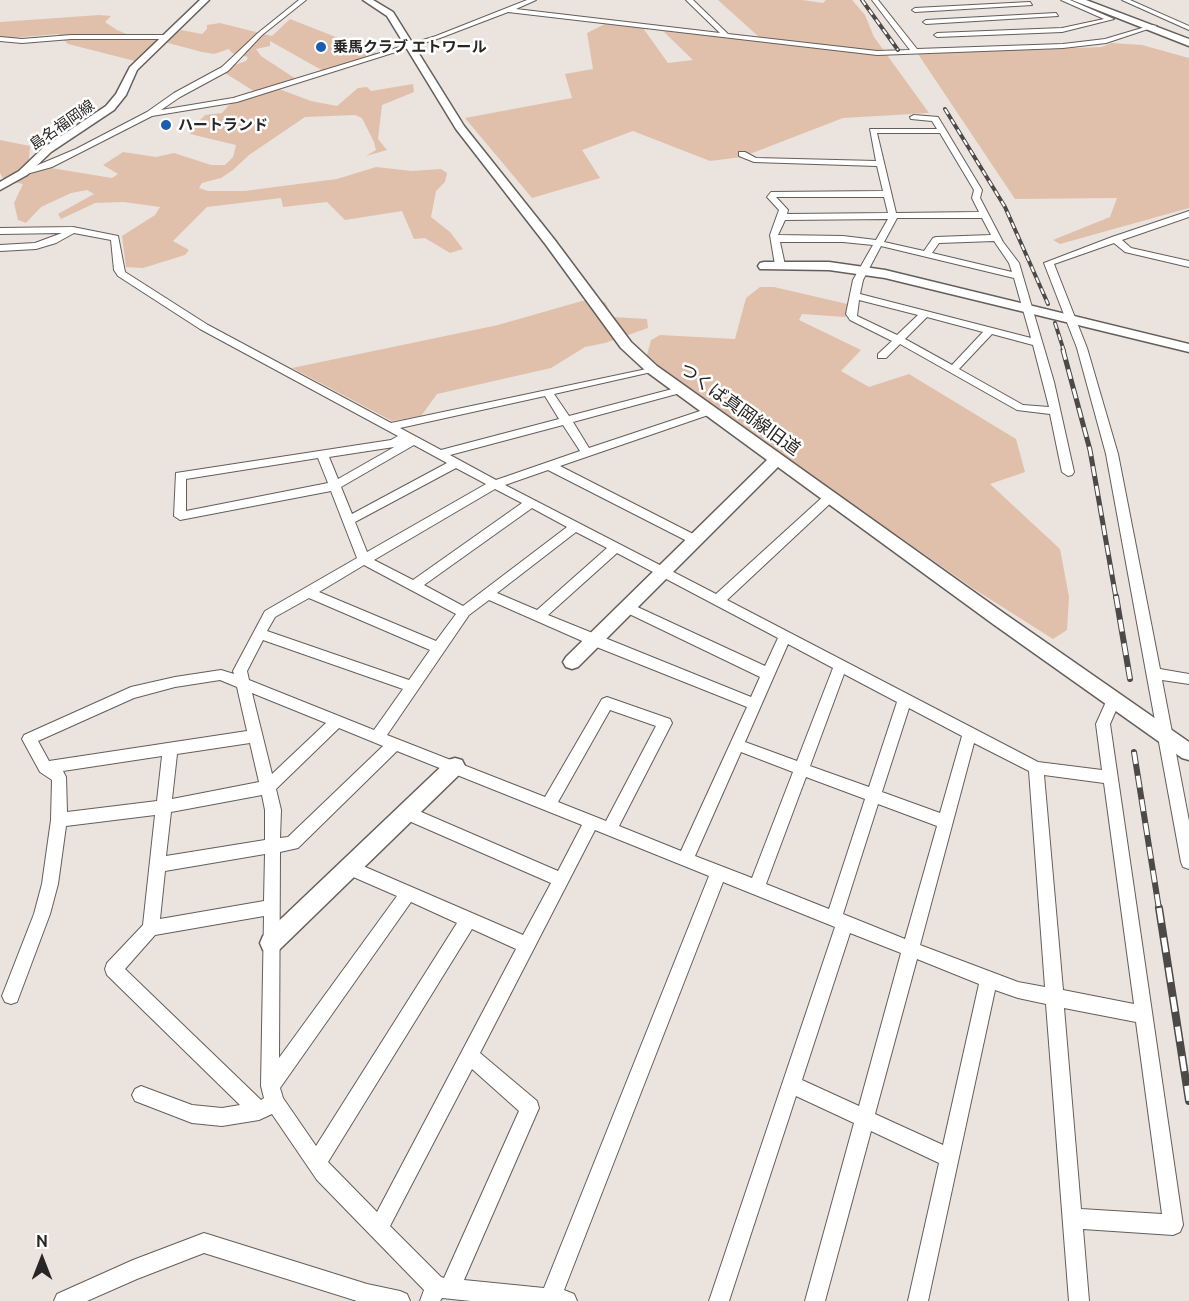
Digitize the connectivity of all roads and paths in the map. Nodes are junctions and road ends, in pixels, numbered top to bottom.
1 (205, 0) edge
2 (303, 0) edge
3 (367, 0) edge
4 (533, 0) edge
5 (689, 0) edge
6 (875, 0) edge
7 (1022, 0) edge
8 (1064, 0) edge
9 (1077, 0) edge
10 (1087, 0) edge
11 (1125, 0) edge
12 (1030, 4) junction
13 (507, 10) junction
14 (1056, 15) junction
15 (1020, 19) junction
16 (926, 22) junction
17 (1085, 26) junction
18 (1151, 27) junction
19 (1189, 28) edge
20 (1034, 32) junction
21 (725, 34) junction
22 (937, 36) junction
23 (167, 37) junction
24 (0, 39) edge
25 (1189, 41) edge
26 (411, 46) junction
27 (1050, 46) junction
28 (950, 50) junction
29 (915, 52) junction
30 (150, 114) junction
31 (914, 117) dead end
32 (942, 131) junction
33 (741, 154) dead end
34 (881, 164) junction
35 (23, 173) junction
36 (0, 187) edge
37 (887, 194) junction
38 (1189, 214) edge
39 (984, 215) junction
40 (781, 217) junction
41 (892, 217) junction
42 (73, 230) junction
43 (0, 231) edge
44 (997, 238) junction
45 (780, 239) dead end
46 (1115, 239) junction
47 (878, 243) junction
48 (0, 248) edge
49 (927, 254) junction
50 (1189, 264) edge
51 (780, 265) junction
52 (764, 266) dead end
53 (863, 270) junction
54 (1018, 276) junction
55 (855, 296) junction
56 (1027, 308) junction
57 (925, 314) junction
58 (1072, 319) junction
59 (990, 331) junction
60 (899, 340) junction
61 (1038, 343) junction
62 (1189, 348) edge
63 (882, 356) dead end
64 (652, 369) junction
65 (953, 370) junction
66 (680, 390) junction
67 (548, 393) junction
68 (710, 411) junction
69 (1055, 411) junction
70 (567, 421) junction
71 (390, 427) junction
72 (411, 438) junction
73 (322, 453) junction
74 (587, 453) junction
75 (441, 454) junction
76 (777, 459) junction
77 (455, 463) junction
78 (550, 466) junction
79 (1068, 472) dead end
80 (495, 484) junction
81 (335, 486) junction
82 (830, 496) junction
83 (531, 503) junction
84 (350, 520) junction
85 (576, 526) junction
86 (695, 540) junction
87 (616, 547) junction
88 (364, 560) junction
89 (663, 571) junction
90 (414, 586) junction
91 (308, 592) junction
92 (488, 594) junction
93 (717, 601) junction
94 (626, 607) junction
95 (464, 612) junction
96 (540, 615) junction
97 (260, 634) junction
98 (785, 637) junction
99 (594, 640) junction
100 (440, 648) junction
101 (572, 662) dead end
102 (841, 664) junction
103 (768, 674) junction
104 (1155, 674) junction
105 (1189, 679) edge
106 (242, 681) junction
107 (412, 687) junction
108 (905, 698) junction
109 (1114, 699) junction
110 (755, 704) junction
111 (338, 720) junction
112 (970, 732) junction
113 (255, 736) junction
114 (378, 736) junction
115 (1167, 736) junction
116 (396, 743) junction
117 (736, 745) junction
118 (170, 748) junction
119 (1189, 752) edge
120 (455, 766) junction
121 (45, 768) junction
122 (1036, 768) junction
123 (801, 769) junction
124 (1110, 777) junction
125 (268, 788) junction
126 (873, 795) junction
127 (549, 804) junction
128 (163, 807) junction
129 (407, 813) junction
130 (59, 820) junction
131 (592, 820) junction
132 (945, 822) junction
133 (610, 828) junction
134 (1187, 843) edge
135 (271, 848) junction
136 (686, 858) junction
137 (1189, 862) edge
138 (156, 865) junction
139 (350, 868) junction
140 (719, 871) junction
141 (561, 880) junction
142 (757, 886) junction
143 (408, 894) junction
144 (271, 907) junction
145 (839, 919) junction
146 (468, 920) junction
147 (151, 928) junction
148 (272, 943) junction
149 (527, 945) junction
150 (911, 948) junction
151 (989, 980) junction
152 (10, 996) dead end
153 (1054, 997) junction
154 (1143, 1015) junction
155 (469, 1055) junction
156 (791, 1084) junction
157 (141, 1095) dead end
158 (268, 1100) junction
159 (865, 1119) junction
160 (949, 1158) junction
161 (317, 1162) junction
162 (1072, 1218) junction
163 (379, 1228) junction
164 (439, 1292) edge
165 (559, 1300) edge
166 (64, 1301) edge
167 (400, 1301) edge
168 (719, 1301) edge
169 (815, 1301) edge
170 (918, 1301) edge
171 (1078, 1301) edge

1 - 23 street, 島名福岡線
2 - 30 street
3 - 26 street, つくば真岡線旧道
4 - 13 street
5 - 21 street
6 - 29 street
7 - 12 street
8 - 17 street
9 - 18 main road
10 - 18 main road
11 - 19 street
12 - 14 street
12 - 16 street
13 - 21 street
13 - 26 street
14 - 15 street
14 - 17 street
15 - 16 street
15 - 20 street
16 - 22 street
17 - 20 street
18 - 25 main road
18 - 27 street
20 - 22 street
20 - 27 street
21 - 29 street
22 - 28 street
23 - 24 street
23 - 35 street, 島名福岡線
26 - 30 street
26 - 64 street, つくば真岡線旧道
27 - 28 street
28 - 29 street
30 - 35 street
31 - 32 street
32 - 34 street
32 - 39 street
33 - 34 street
34 - 37 street
35 - 36 street, 島名福岡線
37 - 40 street
37 - 41 street
38 - 46 street
39 - 41 street
39 - 44 street
40 - 41 street
40 - 51 street
41 - 47 street
42 - 43 street
42 - 48 street
42 - 71 street
44 - 49 street
44 - 54 street
45 - 47 street
46 - 50 street
46 - 58 street
47 - 49 street
47 - 53 street
49 - 54 street
51 - 52 street
51 - 53 street
53 - 55 street
53 - 56 street
54 - 56 street
55 - 57 street
55 - 60 street
56 - 58 street
56 - 61 street
57 - 59 street
57 - 60 street
58 - 62 street
58 - 104 street
59 - 61 street
59 - 65 street
60 - 63 street
60 - 65 street
61 - 69 street
64 - 66 street, つくば真岡線旧道
64 - 67 street
65 - 69 street
66 - 68 street, つくば真岡線旧道
66 - 70 street
67 - 70 street
67 - 71 street
68 - 74 street
68 - 76 street, つくば真岡線旧道
69 - 79 street
70 - 74 street
70 - 75 street
71 - 72 street
72 - 73 street
72 - 75 street
72 - 81 street
73 - 81 street
73 - 81 street
74 - 78 street
75 - 77 street
76 - 82 street, つくば真岡線旧道
76 - 86 street
77 - 80 street
77 - 84 street
78 - 80 street
78 - 86 street
80 - 83 street
80 - 88 street
81 - 84 street
82 - 93 street
82 - 109 street, つくば真岡線旧道
83 - 85 street
83 - 90 street
84 - 88 street
85 - 87 street
85 - 92 street
86 - 89 street
87 - 89 street
87 - 96 street
88 - 90 street
88 - 91 street
89 - 93 street
89 - 94 street
90 - 95 street
91 - 97 street
91 - 100 street
92 - 95 street
92 - 96 street
93 - 98 street
94 - 99 street
94 - 103 street
95 - 100 street
96 - 99 street
97 - 106 street
97 - 107 street
98 - 102 street
98 - 103 street
99 - 101 street
99 - 110 street
100 - 107 street
102 - 108 street
102 - 123 street
103 - 110 street
104 - 105 street
104 - 115 street
106 - 111 street
106 - 113 street
106 - 121 street
107 - 114 street
108 - 112 street
108 - 126 street
109 - 115 street, つくば真岡線旧道
109 - 124 street
110 - 117 street
111 - 114 street
111 - 125 street
112 - 122 street
112 - 132 street
113 - 118 street
113 - 125 street
114 - 116 street
115 - 119 street, つくば真岡線旧道
115 - 134 street
116 - 120 street
116 - 135 street
117 - 123 street
117 - 136 street
118 - 121 street
118 - 128 street
120 - 127 street
120 - 129 street
121 - 130 street
122 - 124 street
122 - 153 street
123 - 126 street
123 - 142 street
124 - 154 street
125 - 128 street
125 - 135 street
126 - 132 street
126 - 145 street
127 - 131 street
127 - 133 street
128 - 130 street
128 - 138 street
129 - 139 street
129 - 141 street
130 - 152 street
131 - 133 street
131 - 141 street
132 - 150 street
133 - 136 street
134 - 137 street
135 - 138 street
135 - 144 street
136 - 140 street
138 - 147 street
139 - 143 street
139 - 148 street
140 - 142 street
140 - 165 street
141 - 149 street
142 - 145 street
143 - 146 street
143 - 158 street
144 - 147 street
144 - 148 street
145 - 150 street
145 - 156 street
146 - 149 street
146 - 161 street
147 - 158 street
148 - 158 street
149 - 155 street
150 - 151 street
150 - 159 street
151 - 153 street
151 - 160 street
153 - 154 street
153 - 162 street
154 - 162 street
155 - 163 street
155 - 164 street
156 - 159 street
156 - 168 street
157 - 158 street
158 - 161 street
159 - 160 street
159 - 169 street
160 - 170 street
161 - 163 street
162 - 171 street
163 - 164 street
164 - 165 street
166 - 167 street

